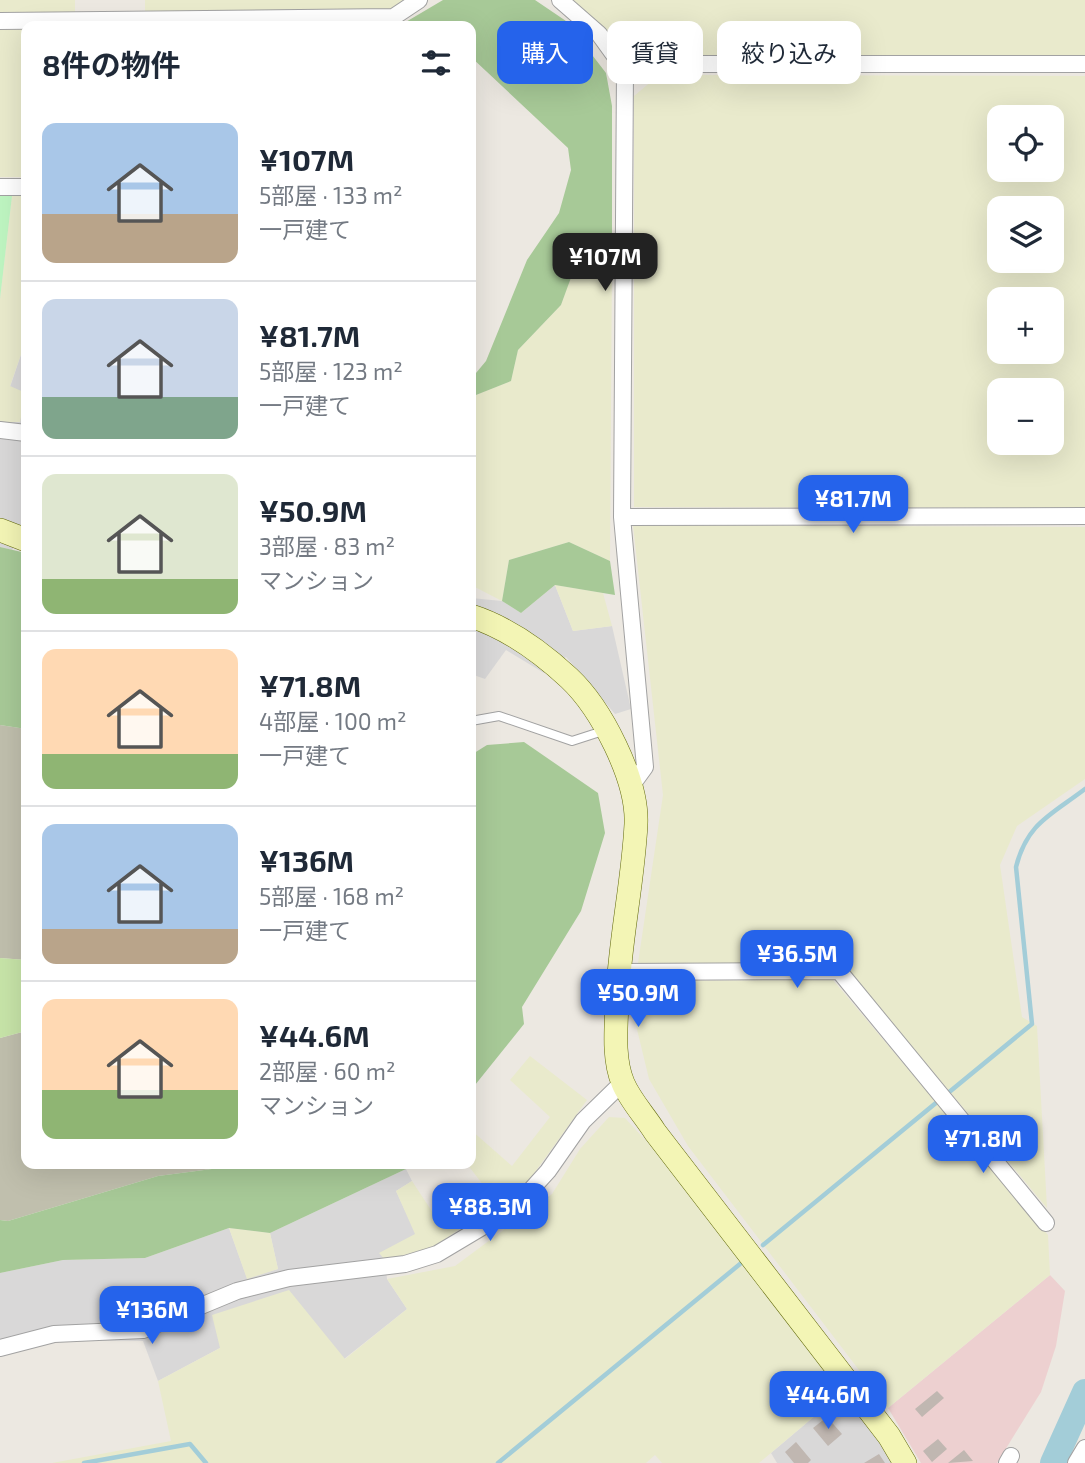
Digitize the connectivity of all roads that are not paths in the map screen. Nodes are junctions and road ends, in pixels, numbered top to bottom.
1 (419, 0) edge
2 (560, 0) edge
3 (0, 21) edge
4 (21, 21) edge
5 (388, 21) edge
6 (607, 46) edge
7 (703, 64) edge
8 (1085, 64) edge
9 (625, 84) edge
10 (0, 187) edge
11 (21, 187) edge
12 (0, 430) edge
13 (21, 432) edge
14 (622, 516) junction
15 (1085, 516) edge
16 (0, 530) edge
17 (21, 538) edge
18 (476, 618) edge
19 (476, 720) edge
20 (610, 729) junction
21 (629, 789) junction
22 (618, 972) junction
23 (623, 1082) junction
24 (1046, 1223) dead end
25 (0, 1348) edge
26 (1085, 1448) edge
27 (905, 1463) edge
28 (1076, 1463) edge

1 - 5 street
2 - 6 street
3 - 4 street
7 - 8 street
9 - 14 street
10 - 11 street
12 - 13 street
14 - 15 street
14 - 21 street
16 - 17 street
18 - 20 street
19 - 20 lane
20 - 21 street
21 - 22 street
22 - 23 street
22 - 24 street
23 - 25 street
23 - 27 street
26 - 28 street

